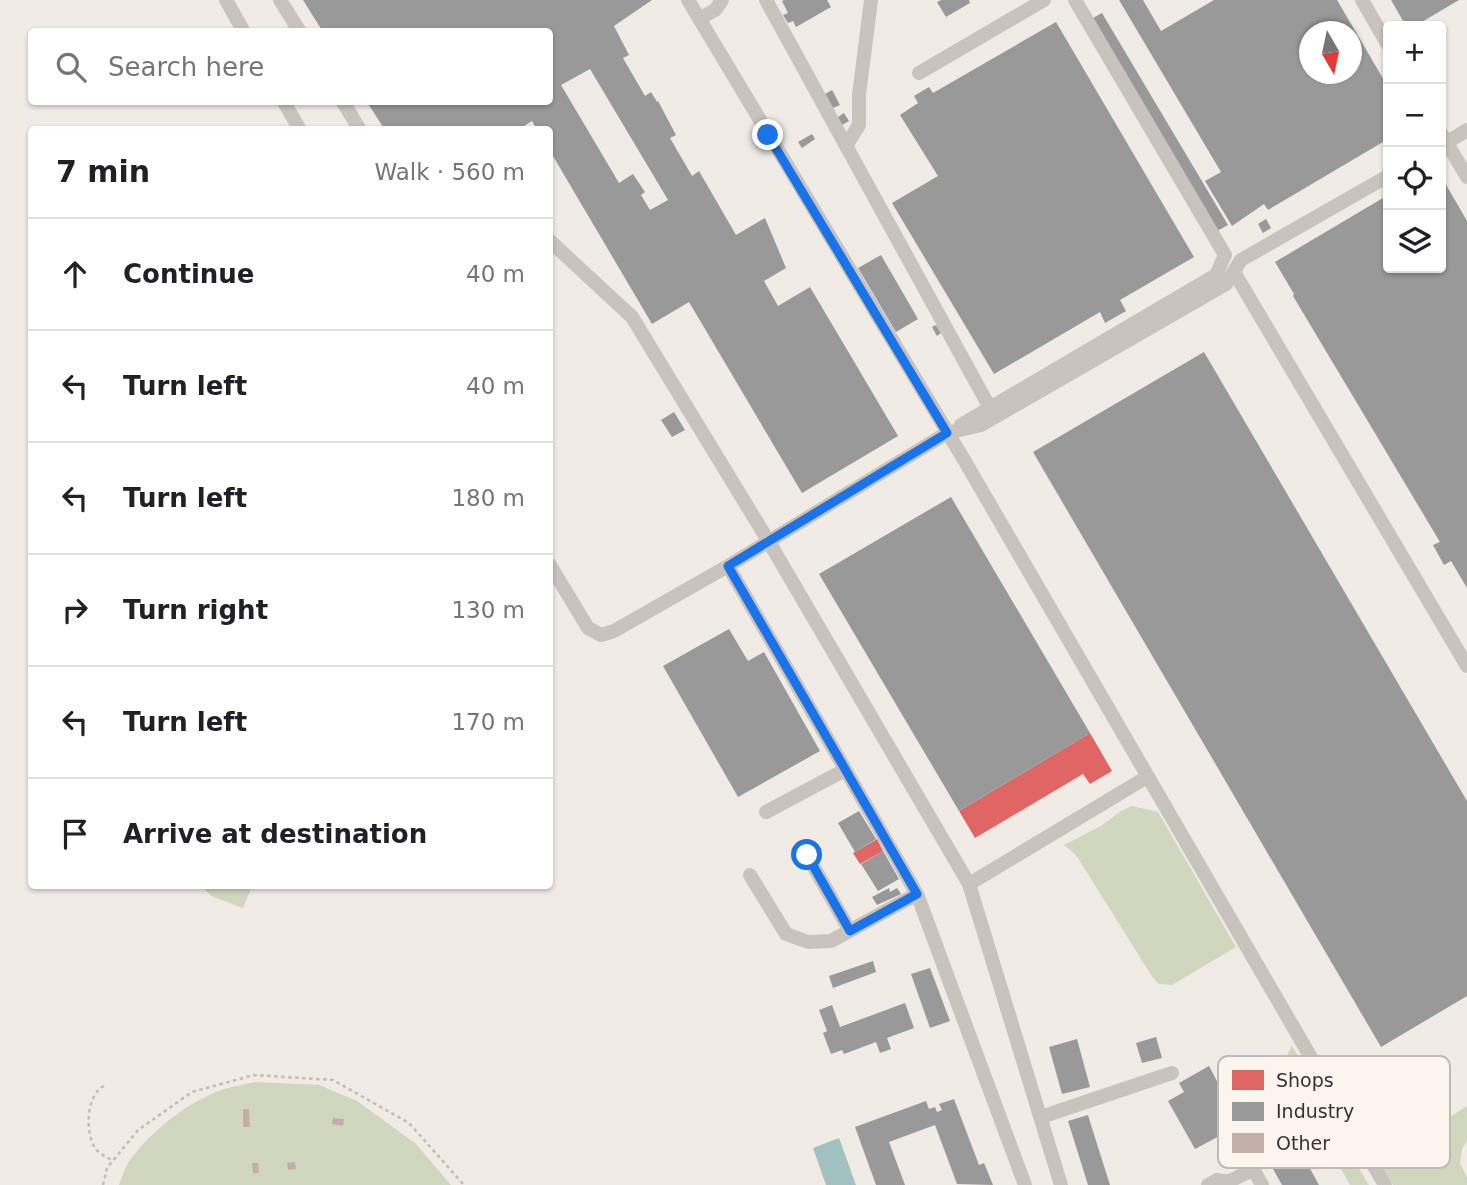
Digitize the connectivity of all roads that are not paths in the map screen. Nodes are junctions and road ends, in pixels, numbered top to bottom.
1 (226, 0) edge
2 (280, 0) edge
3 (688, 0) edge
4 (722, 0) edge
5 (766, 0) edge
6 (871, 0) edge
7 (1044, 0) edge
8 (1075, 0) edge
9 (1362, 0) edge
10 (699, 19) junction
11 (242, 28) edge
12 (298, 28) edge
13 (1383, 36) edge
14 (919, 74) dead end
15 (286, 105) edge
16 (345, 105) edge
17 (298, 126) edge
18 (358, 126) edge
19 (1467, 130) edge
20 (1446, 139) edge
21 (1446, 145) edge
22 (846, 146) junction
23 (1467, 177) edge
24 (1383, 179) edge
25 (553, 244) edge
26 (1234, 272) junction
27 (990, 408) junction
28 (947, 433) junction
29 (769, 542) junction
30 (728, 566) junction
31 (553, 570) edge
32 (1467, 666) edge
33 (845, 770) junction
34 (1147, 777) junction
35 (766, 812) dead end
36 (807, 855) dead end
37 (750, 875) dead end
38 (969, 884) junction
39 (917, 894) junction
40 (850, 931) junction
41 (1310, 1056) edge
42 (1172, 1073) dead end
43 (1041, 1117) junction
44 (1375, 1168) edge
45 (1254, 1170) joint
46 (1025, 1185) edge
47 (1061, 1185) edge
48 (1208, 1185) edge
49 (1262, 1185) edge
50 (1385, 1185) edge

1 - 11 lane
2 - 12 lane
3 - 10 lane
4 - 10 lane
5 - 22 lane
6 - 22 lane
7 - 14 lane
8 - 27 lane
9 - 13 lane
10 - 28 lane
15 - 17 lane
16 - 18 lane
19 - 20 lane
21 - 23 lane
22 - 27 lane
24 - 26 lane
25 - 29 lane
26 - 28 lane
26 - 32 lane
27 - 28 lane
28 - 29 lane
28 - 34 lane
29 - 30 lane
29 - 38 lane
30 - 31 lane
30 - 33 lane
33 - 35 lane
33 - 39 lane
34 - 38 lane
34 - 41 lane
36 - 40 lane
37 - 40 lane
38 - 43 lane
39 - 40 lane
39 - 46 lane
42 - 43 lane
43 - 47 lane
44 - 50 lane
45 - 48 lane
45 - 49 lane

